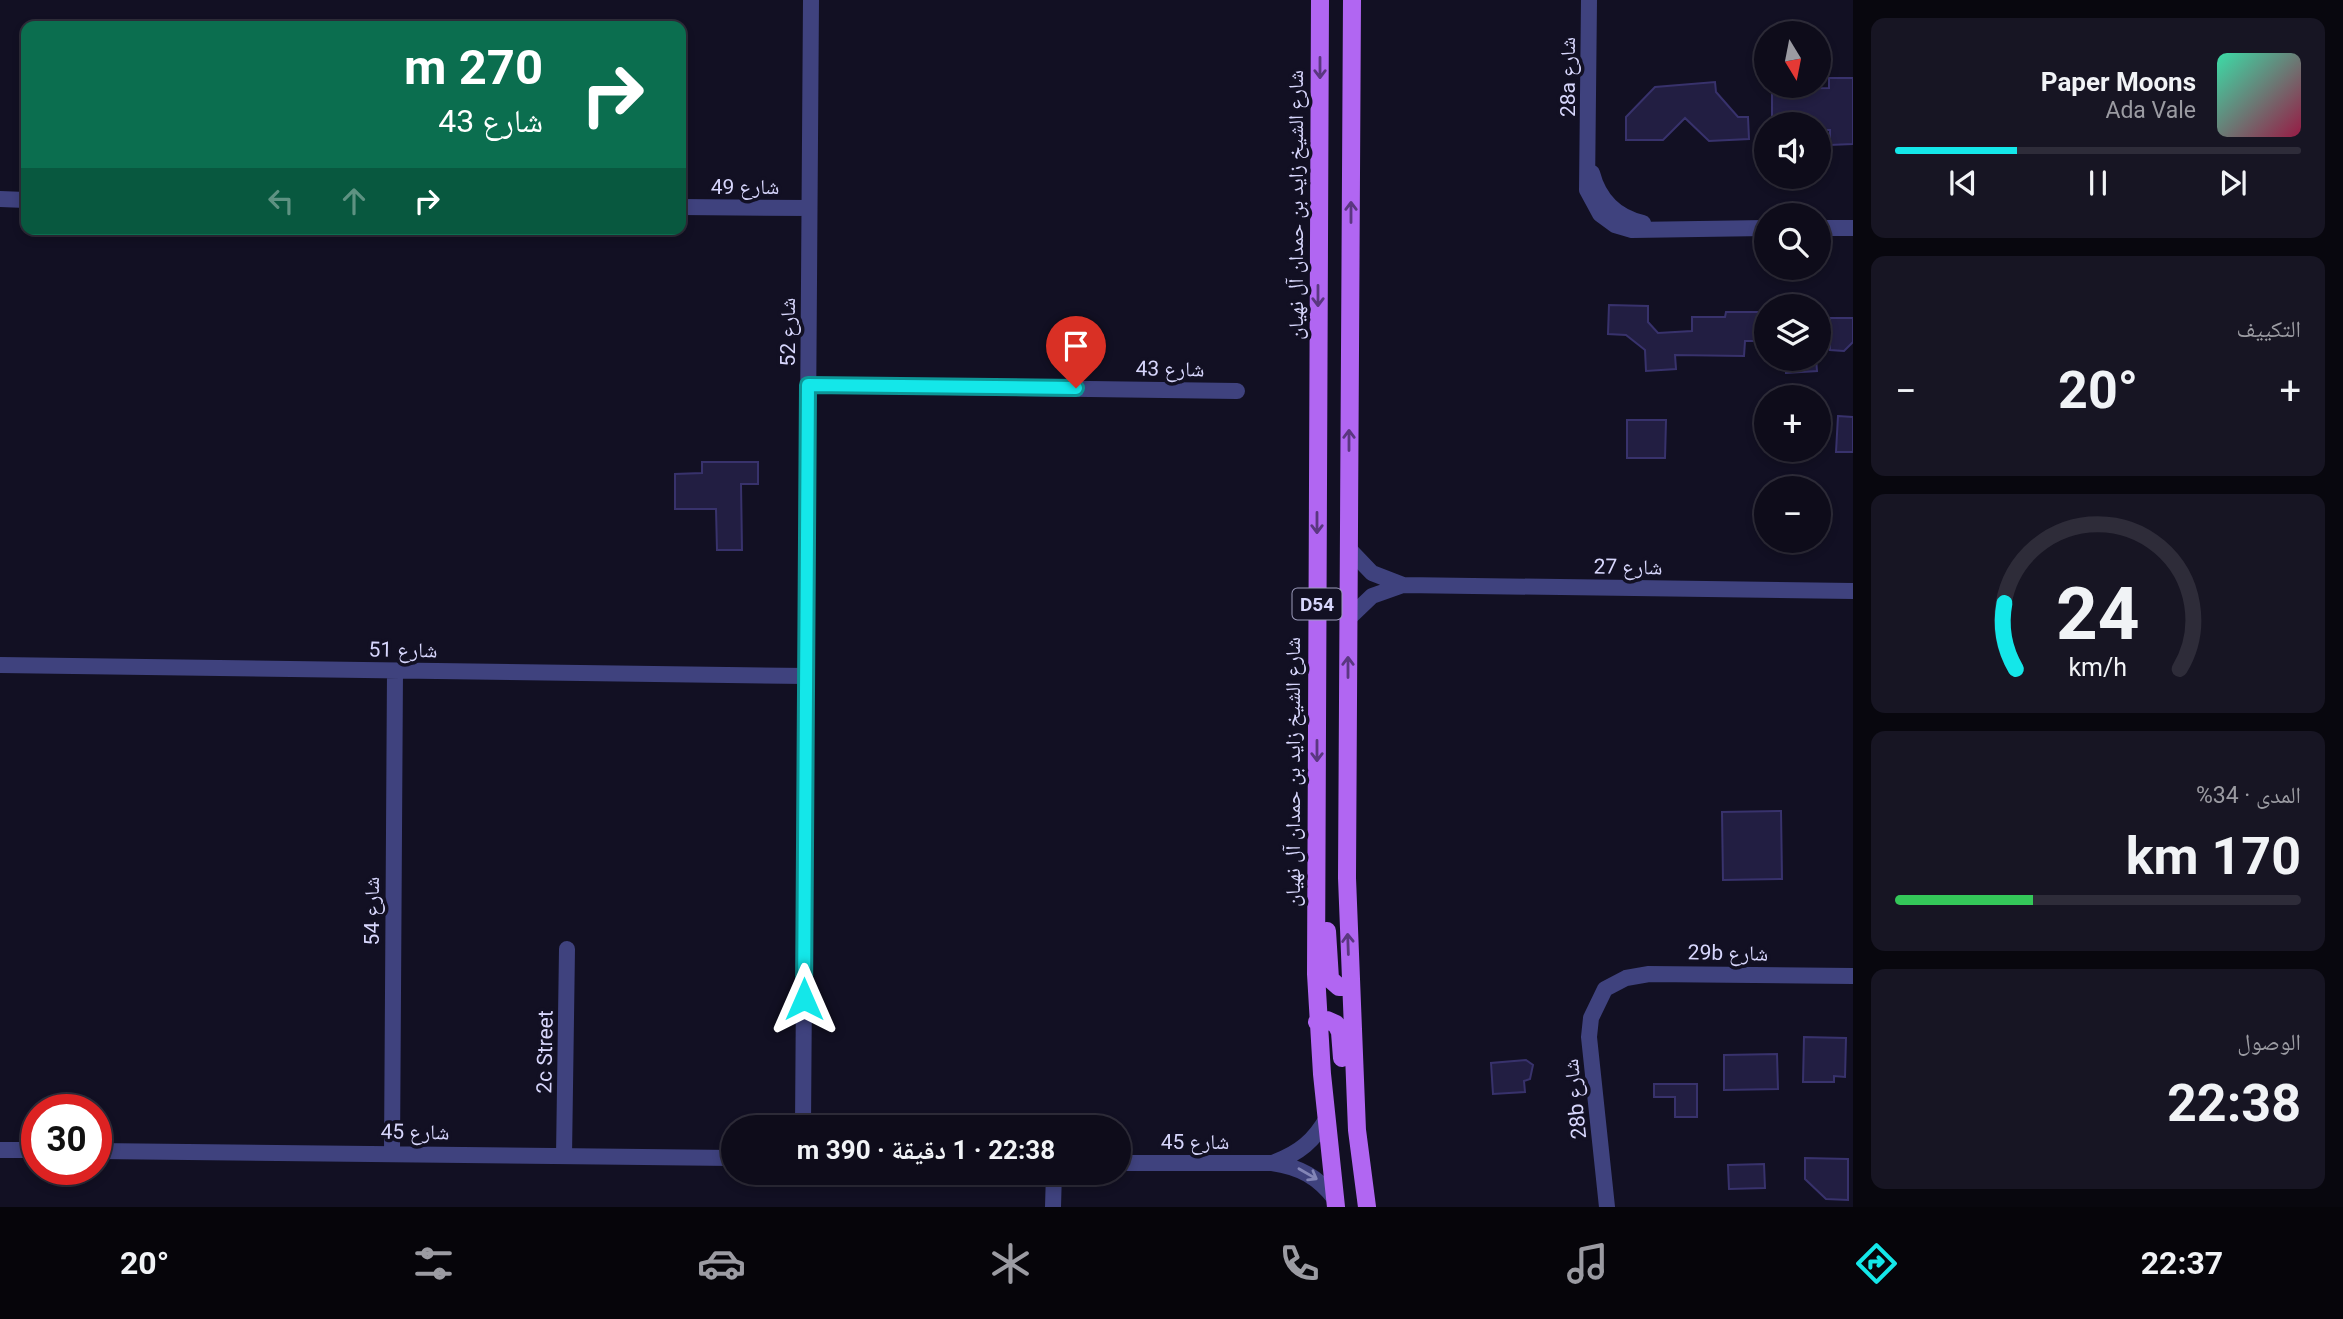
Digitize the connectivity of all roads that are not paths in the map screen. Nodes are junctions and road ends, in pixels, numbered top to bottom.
1 (811, 0) edge
2 (1320, 0) edge
3 (1352, 0) edge
4 (1589, 0) edge
5 (0, 200) edge
6 (21, 200) edge
7 (686, 207) edge
8 (809, 208) junction
9 (1754, 228) edge
10 (1831, 228) edge
11 (1853, 228) edge
12 (808, 385) junction
13 (1237, 391) dead end
14 (1349, 549) junction
15 (1403, 585) junction
16 (1853, 591) edge
17 (1348, 619) junction
18 (0, 665) edge
19 (395, 671) junction
20 (806, 676) junction
21 (1317, 869) junction
22 (567, 949) dead end
23 (1853, 976) edge
24 (1350, 987) junction
25 (1605, 989) joint
26 (1317, 1022) junction
27 (803, 1115) edge
28 (1327, 1118) junction
29 (1357, 1130) junction
30 (0, 1150) edge
31 (21, 1150) edge
32 (112, 1151) edge
33 (391, 1153) junction
34 (564, 1156) junction
35 (721, 1158) edge
36 (1131, 1163) edge
37 (1272, 1163) junction
38 (1054, 1185) edge
39 (1336, 1203) edge
40 (1053, 1207) edge
41 (1367, 1207) edge
42 (1607, 1207) edge

1 - 8 street, شارع 52
2 -> 21 main road, شارع الشيخ زايد بن حمدان آل نهيان / D54
14 -> 3 main road, D54
4 - 9 street, 28a شارع
5 - 6 street
7 - 8 street, شارع 49
8 - 12 street, شارع 52
10 - 11 street
12 - 13 street, شارع 43
12 - 20 street, شارع 52
14 - 15 street, شارع 27
14 - 17 main road, D54
15 - 16 street, شارع 27
15 - 17 street, شارع 27
24 -> 17 main road, D54
18 - 19 street, شارع 51
19 - 20 street, شارع 51
19 - 33 street, شارع 54
20 - 27 street, شارع 52
21 - 24 main road
21 - 26 main road, شارع الشيخ زايد بن حمدان آل نهيان / D54
22 - 34 street, 2c Street
23 - 25 street, 29b شارع
24 - 29 main road, D54
25 - 42 street, 28b شارع
26 - 28 main road, شارع الشيخ زايد بن حمدان آل نهيان / D54
26 - 29 main road
28 - 37 street, شارع 45
28 - 39 main road, شارع الشيخ زايد بن حمدان آل نهيان / D54
29 - 41 main road, D54
30 - 31 street
32 - 33 street, شارع 45
33 - 34 street, شارع 45
34 - 35 street, شارع 45
36 - 37 street, شارع 45
37 -> 39 street, شارع 45
38 - 40 street

